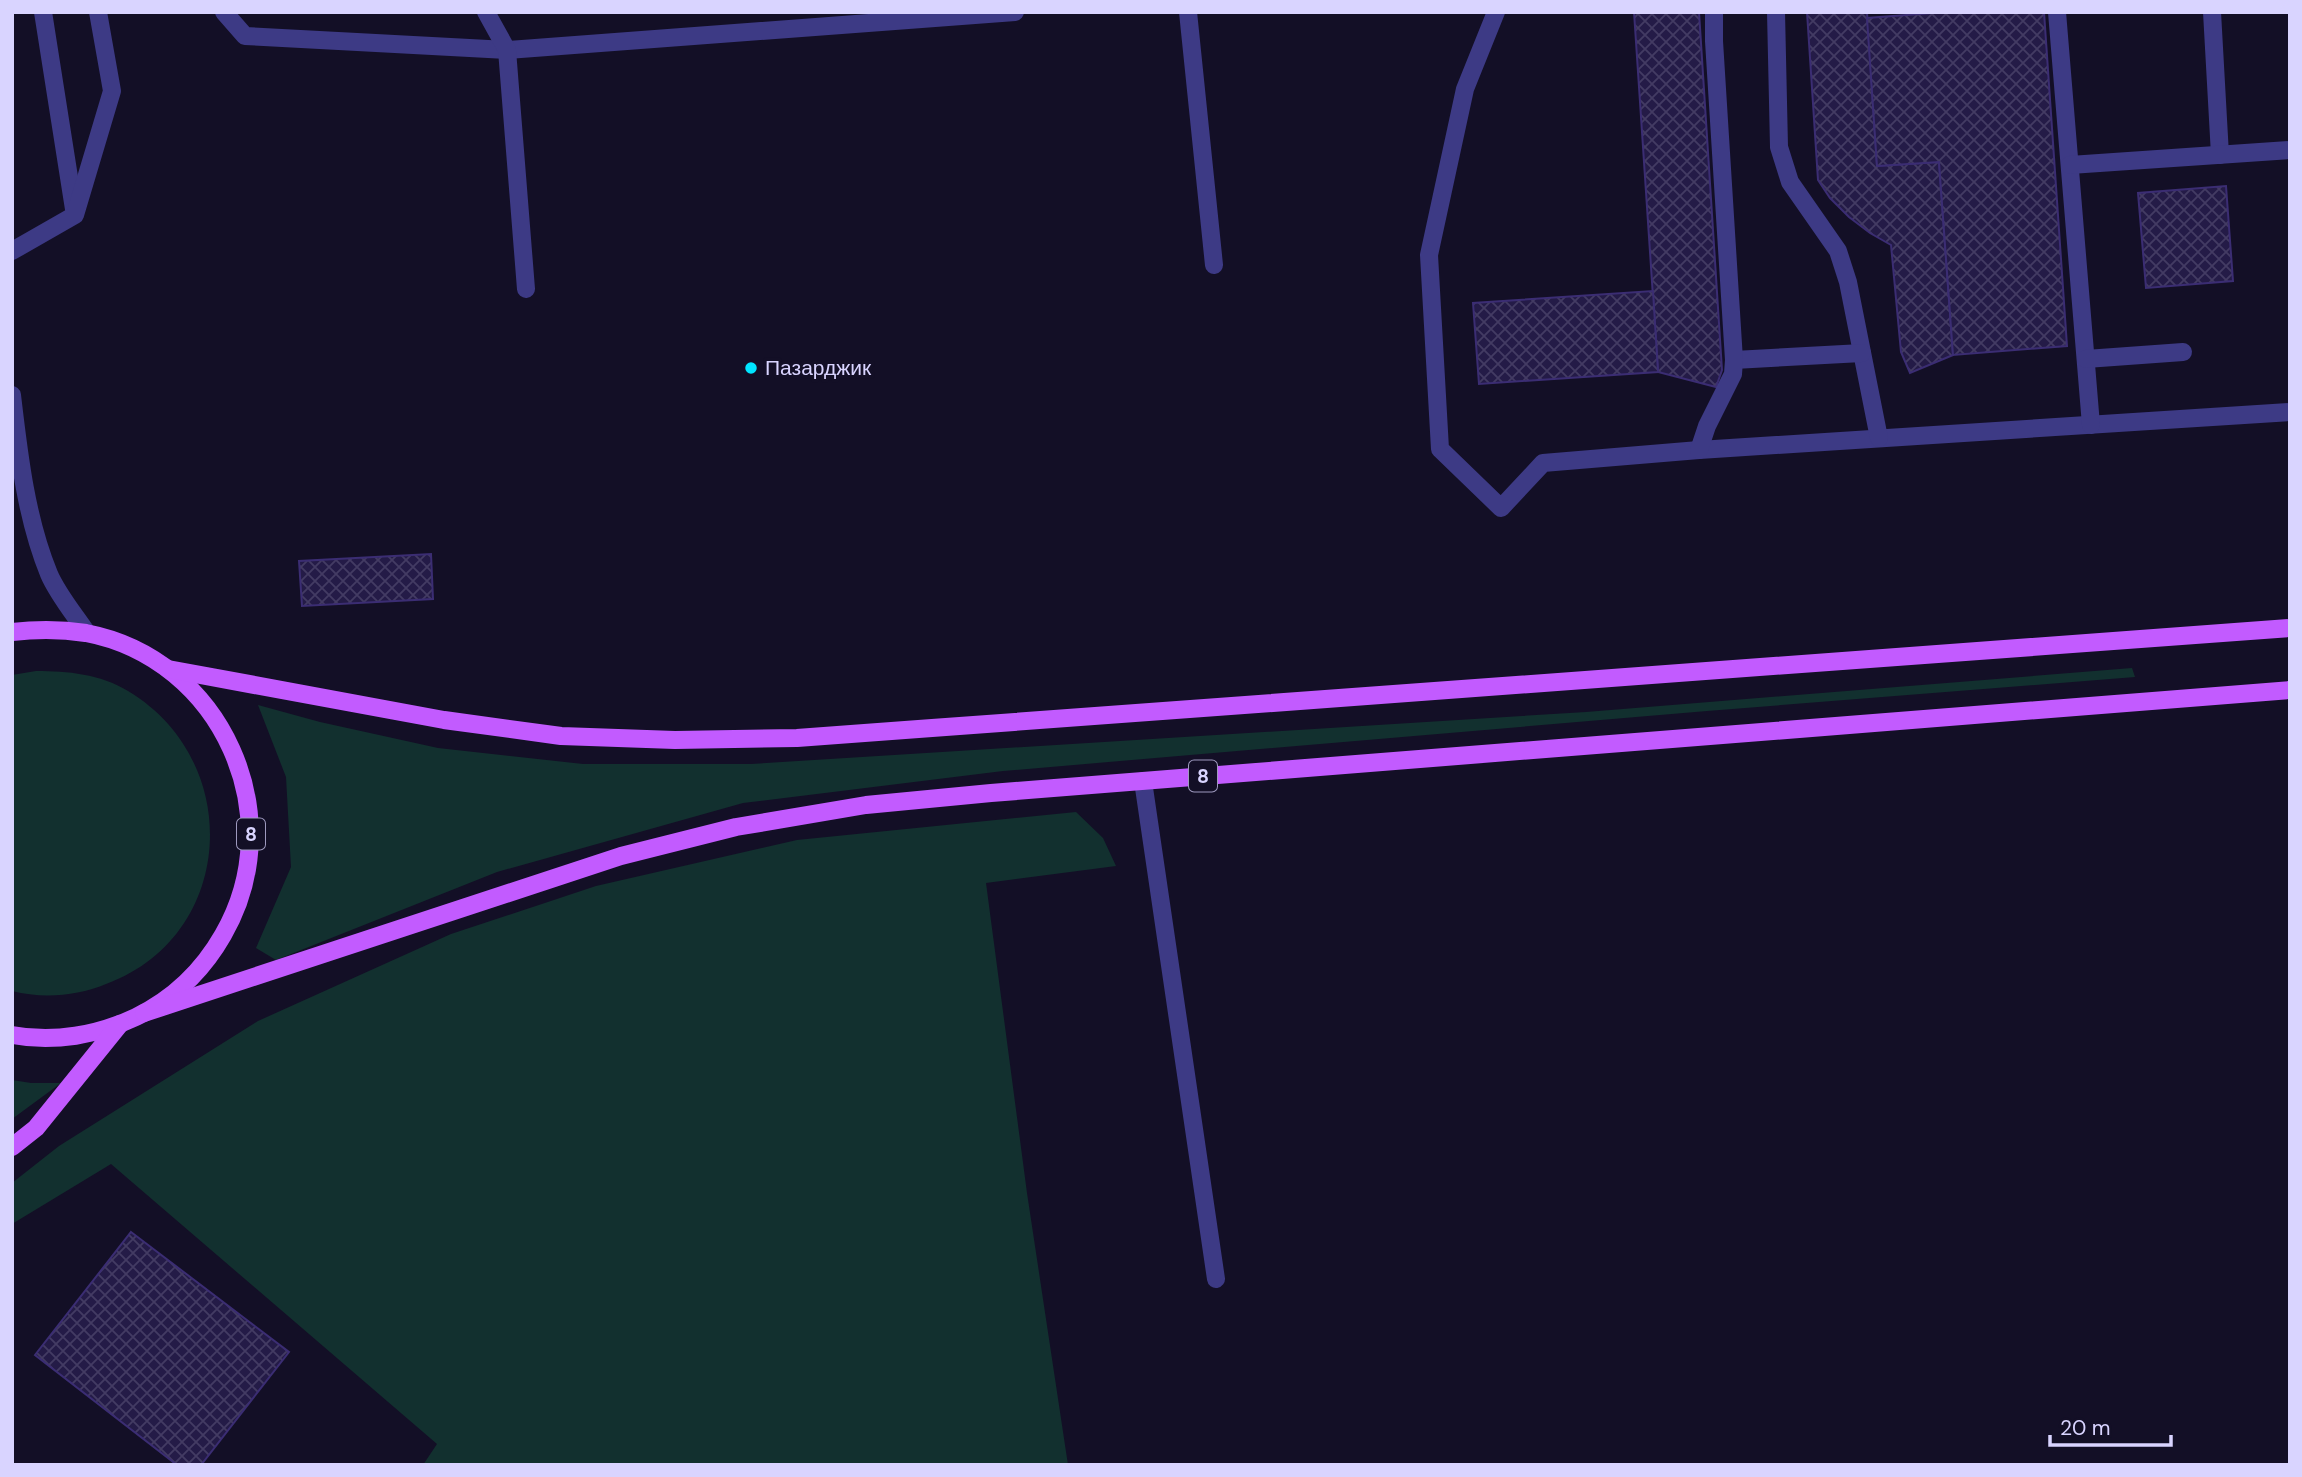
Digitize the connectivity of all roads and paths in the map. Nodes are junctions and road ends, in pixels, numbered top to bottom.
1 (43, 12) edge
2 (98, 12) edge
3 (224, 12) edge
4 (486, 12) edge
5 (1015, 12) edge
6 (1188, 12) edge
7 (1496, 12) edge
8 (1714, 12) edge
9 (1776, 12) edge
10 (2057, 12) edge
11 (2212, 12) edge
12 (507, 50) junction
13 (2290, 150) edge
14 (2220, 155) junction
15 (2070, 165) junction
16 (75, 215) junction
17 (12, 251) edge
18 (1214, 265) dead end
19 (526, 289) dead end
20 (2183, 352) dead end
21 (1862, 353) junction
22 (2086, 359) junction
23 (1734, 360) junction
24 (12, 396) edge
25 (2290, 412) edge
26 (2091, 425) junction
27 (1879, 438) junction
28 (1699, 450) junction
29 (2290, 628) edge
30 (12, 632) edge
31 (87, 633) junction
32 (168, 670) junction
33 (2290, 690) edge
34 (1143, 780) junction
35 (144, 1013) junction
36 (120, 1024) junction
37 (12, 1035) edge
38 (12, 1147) edge
39 (1216, 1279) dead end

1 - 16 street
2 - 16 street
3 - 12 street
4 - 12 street
5 - 12 street
6 - 18 street
7 - 28 street
8 - 23 street
9 - 21 street
10 - 15 street
11 - 14 street
12 - 19 street
13 - 14 street
14 - 15 street
15 - 22 street
16 - 17 street
20 - 22 street
21 - 23 street
21 - 27 street
22 - 26 street
23 - 28 street
24 - 31 street
25 - 26 street
26 - 27 street
27 - 28 street
29 - 32 main road, 8
30 - 31 main road, 8
31 - 32 main road, 8
32 - 35 main road, 8
33 - 34 main road, 8
34 - 35 main road, 8
34 - 39 street
35 - 36 main road, 8
36 - 37 main road, 8
36 - 38 main road, 8

